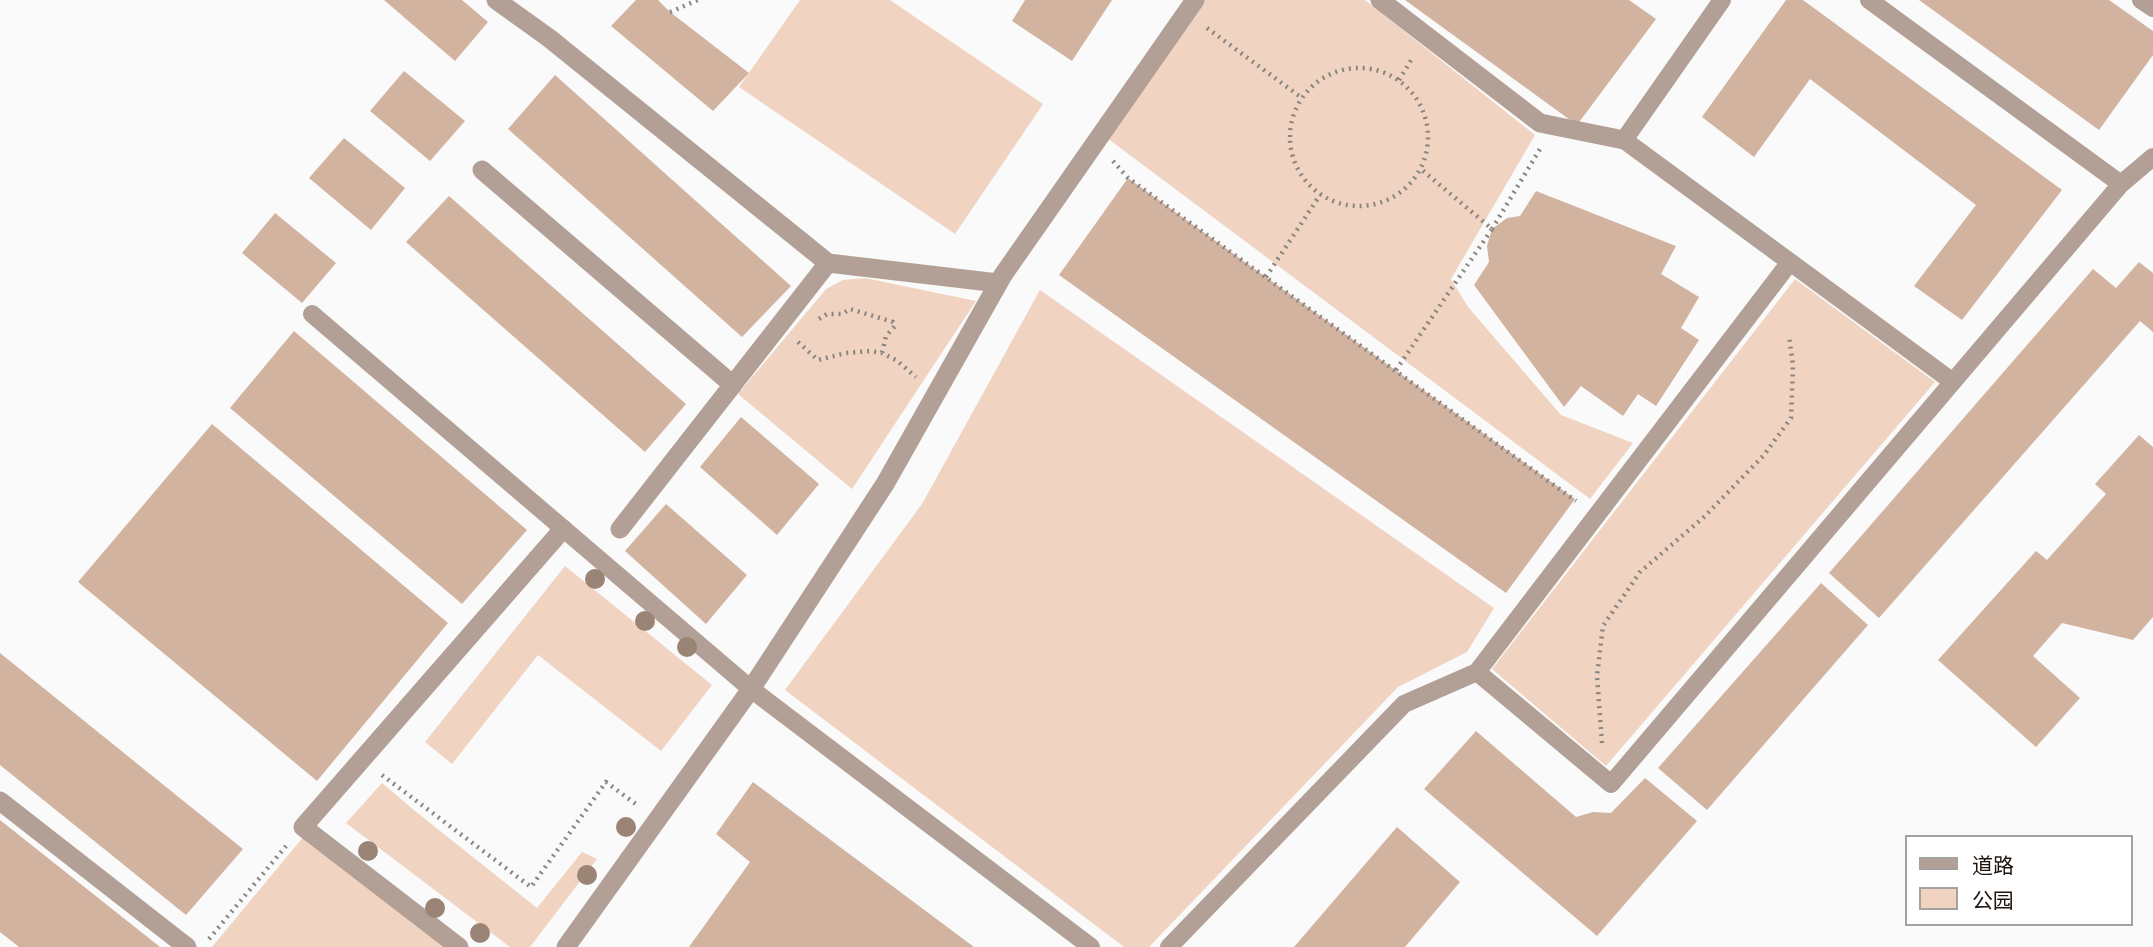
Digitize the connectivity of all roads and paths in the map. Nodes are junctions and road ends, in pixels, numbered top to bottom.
1 (496, 0) edge
2 (698, 0) edge
3 (1380, 0) edge
4 (1722, 0) edge
5 (1869, 0) edge
6 (2141, 0) edge
7 (1191, 7) edge
8 (2153, 8) edge
9 (670, 12) dead end
10 (1302, 98) junction
11 (1554, 126) junction
12 (1624, 140) junction
13 (1096, 142) junction
14 (2153, 157) edge
15 (482, 170) dead end
16 (1422, 170) junction
17 (2121, 184) junction
18 (1320, 195) junction
19 (1492, 229) junction
20 (1790, 262) junction
21 (828, 263) junction
22 (1266, 277) junction
23 (998, 283) junction
24 (312, 314) dead end
25 (815, 322) dead end
26 (799, 334) dead end
27 (1789, 336) dead end
28 (882, 353) junction
29 (1396, 370) junction
30 (1953, 382) junction
31 (733, 386) junction
32 (940, 387) junction
33 (563, 529) junction
34 (620, 529) dead end
35 (1581, 536) junction
36 (1477, 672) junction
37 (751, 689) junction
38 (361, 760) junction
39 (1604, 777) junction
40 (0, 801) edge
41 (657, 820) junction
42 (303, 827) junction
43 (187, 947) edge
44 (202, 947) edge
45 (459, 947) edge
46 (566, 947) edge
47 (1091, 947) edge
48 (1169, 947) edge

1 - 21 street
2 - 9 path
3 - 11 street
4 - 12 lane
5 - 17 lane
6 - 8 lane
7 - 10 path
7 - 13 street
10 - 16 path
10 - 18 path
11 - 12 street
11 - 19 path
12 - 20 lane
13 - 22 path
13 - 23 street
14 - 17 lane
15 - 31 street
16 - 18 path
16 - 19 path
17 - 30 lane
18 - 22 path
19 - 29 path
20 - 30 lane
20 - 35 lane
21 - 23 street
21 - 31 street
22 - 29 path
23 - 32 street
24 - 33 lane
25 - 28 path
26 - 28 path
27 - 39 path
28 - 32 path
29 - 35 path
30 - 39 lane
31 - 34 street
32 - 37 street
33 - 37 lane
33 - 38 street
35 - 36 lane
36 - 39 lane
36 - 48 lane
37 - 41 street
37 - 47 lane
38 - 41 path
38 - 42 street
40 - 43 street
41 - 46 street
42 - 44 path
42 - 45 street

